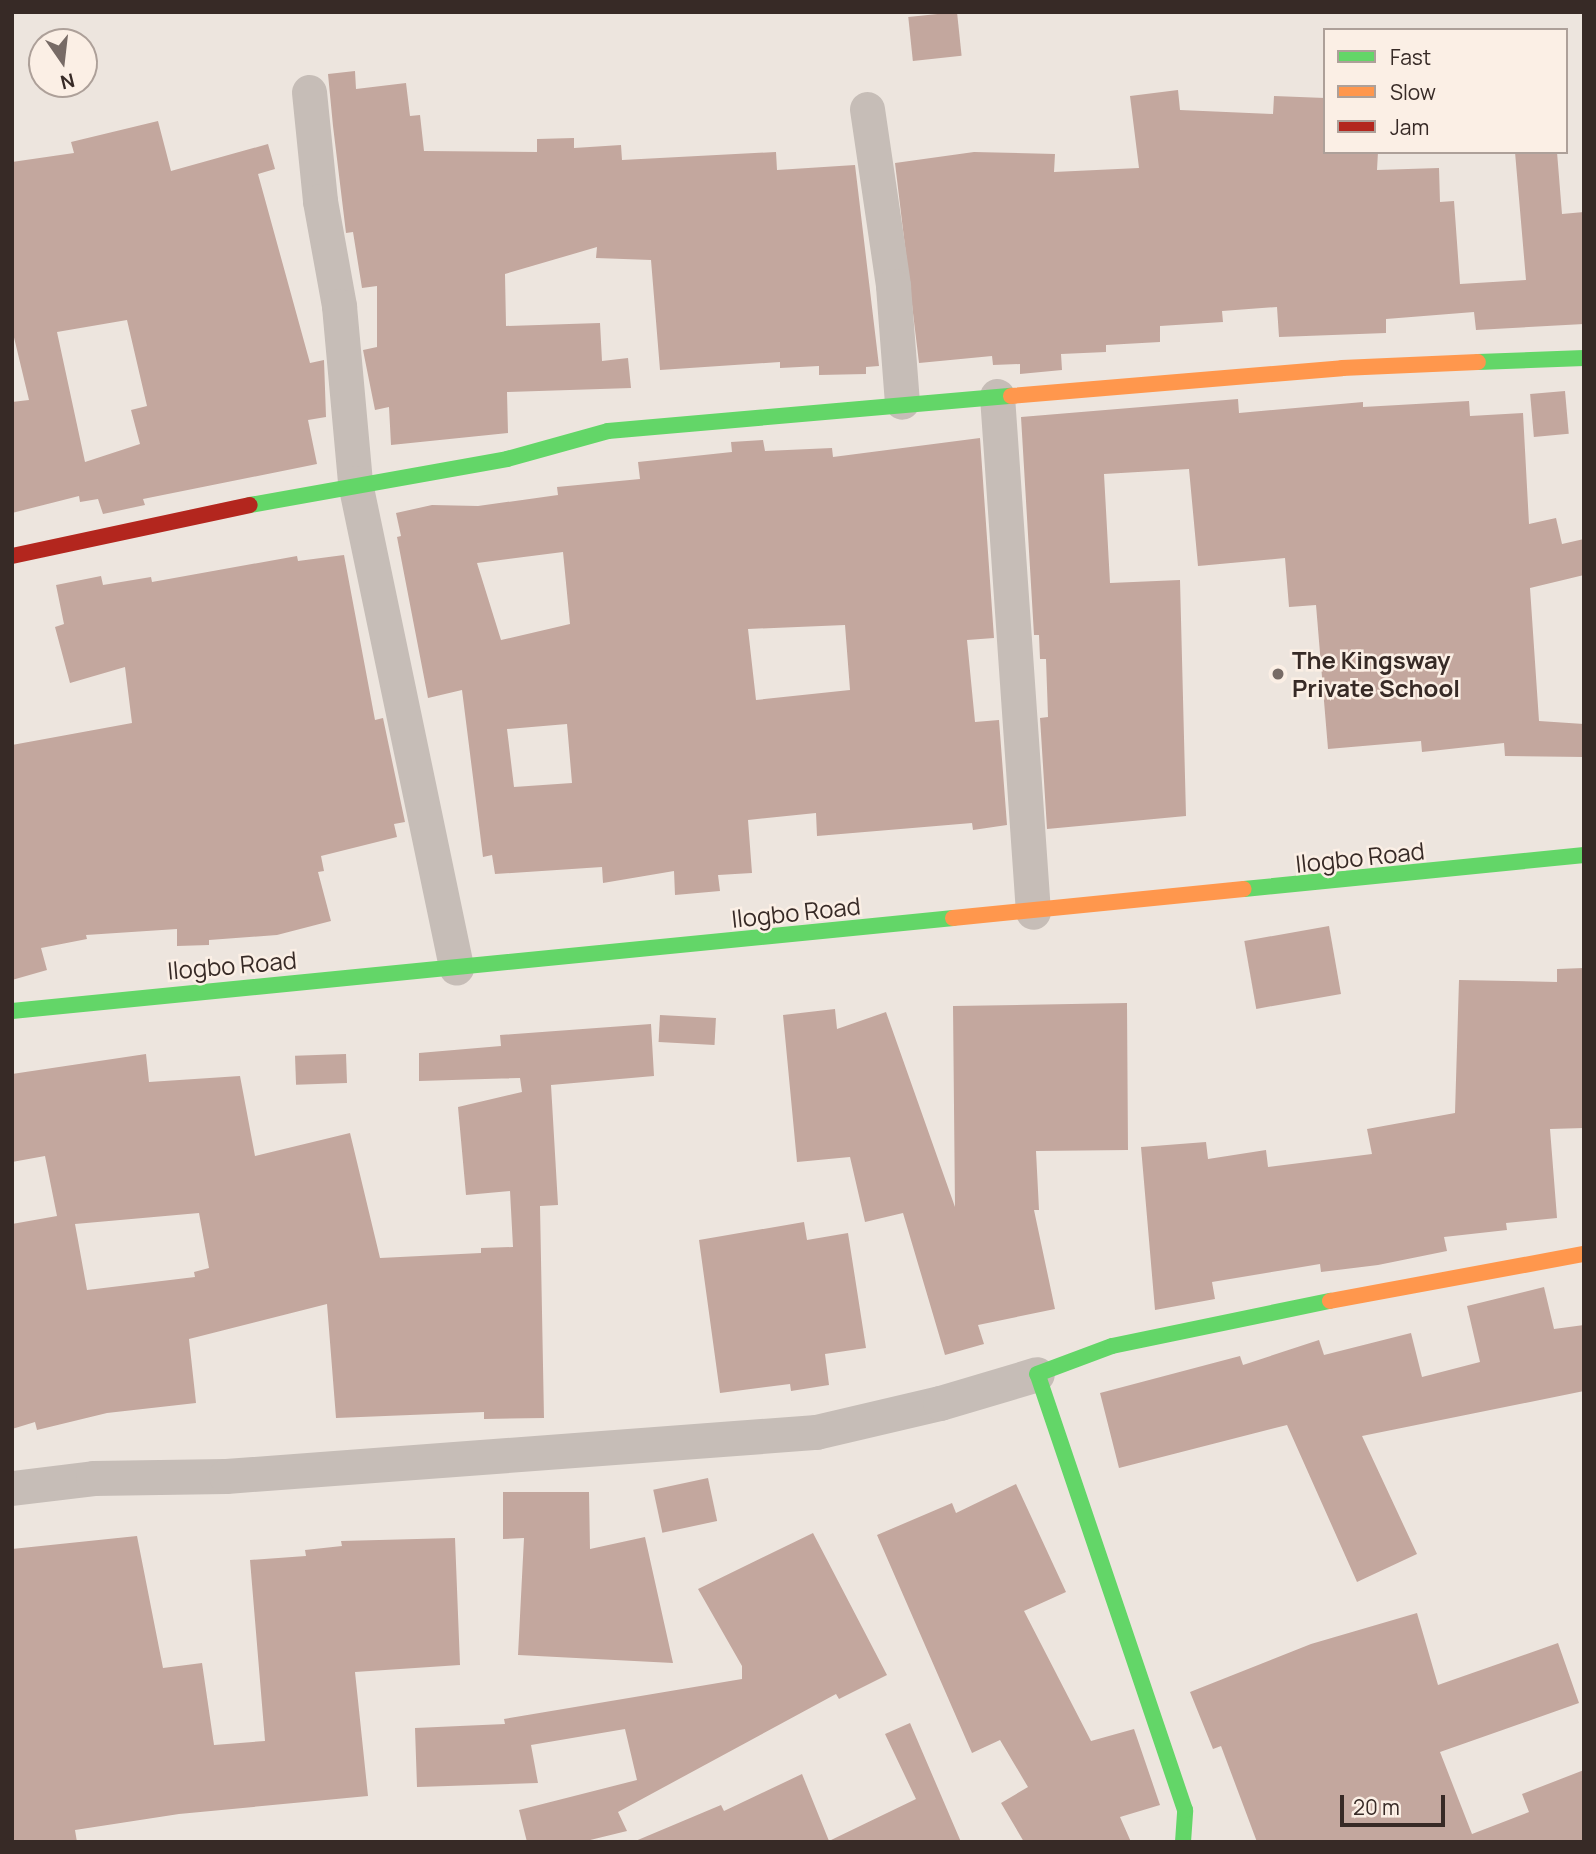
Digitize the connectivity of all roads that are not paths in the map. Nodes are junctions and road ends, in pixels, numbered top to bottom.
1 (309, 92) dead end
2 (867, 110) dead end
3 (1584, 358) edge
4 (997, 396) junction
5 (902, 402) junction
6 (355, 483) junction
7 (12, 556) edge
8 (1584, 855) edge
9 (1033, 912) junction
10 (456, 968) junction
11 (12, 1011) edge
12 (1584, 1254) edge
13 (1037, 1374) junction
14 (12, 1488) edge
15 (1183, 1842) edge

1 - 6 street
2 - 5 street
3 - 4 street
4 - 5 street
4 - 9 street
5 - 6 street
6 - 7 street
6 - 10 street
8 - 9 street, Ilogbo Road
9 - 10 street, Ilogbo Road
10 - 11 street, Ilogbo Road
12 - 13 street
13 - 14 street
13 - 15 street

